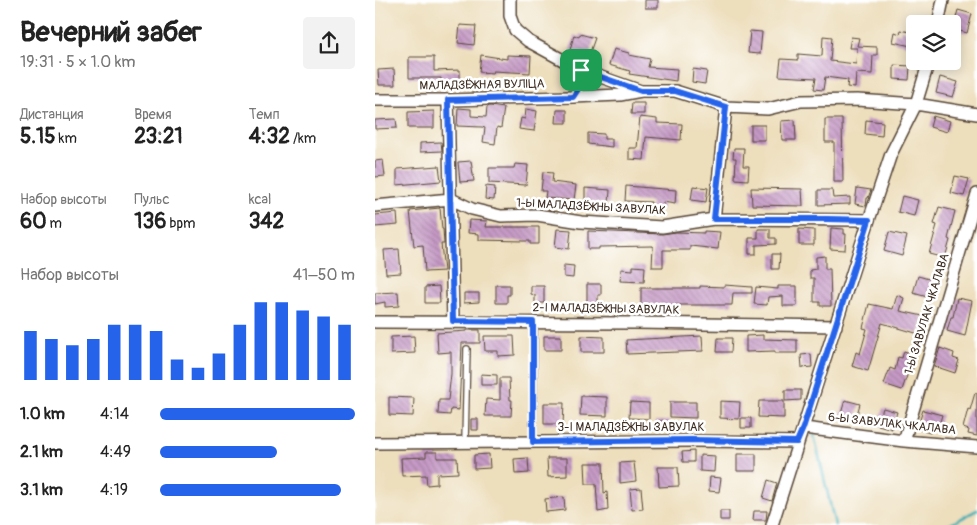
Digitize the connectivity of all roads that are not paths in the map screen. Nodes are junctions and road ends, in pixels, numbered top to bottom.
1 (510, 0) edge
2 (943, 0) edge
3 (940, 15) edge
4 (581, 70) junction
5 (926, 70) edge
6 (641, 91) junction
7 (573, 97) junction
8 (375, 100) edge
9 (448, 100) junction
10 (916, 104) junction
11 (726, 107) junction
12 (977, 114) edge
13 (977, 194) edge
14 (451, 199) junction
15 (375, 206) edge
16 (714, 219) junction
17 (869, 220) junction
18 (453, 321) junction
19 (375, 322) edge
20 (533, 322) junction
21 (836, 326) junction
22 (467, 349) dead end
23 (803, 428) junction
24 (904, 441) junction
25 (465, 442) junction
26 (533, 442) junction
27 (797, 442) junction
28 (375, 443) edge
29 (977, 447) edge
30 (772, 525) edge

1 - 4 street
2 - 3 street
4 - 6 street
4 - 7 lane
5 - 10 street
6 - 7 street, МАЛАДЗЁЖНАЯ ВУЛІЦА
6 - 11 street, МАЛАДЗЁЖНАЯ ВУЛІЦА
7 - 9 street, МАЛАДЗЁЖНАЯ ВУЛІЦА
8 - 9 street, МАЛАДЗЁЖНАЯ ВУЛІЦА
9 - 14 street
10 - 11 street, МАЛАДЗЁЖНАЯ ВУЛІЦА
10 - 12 street, МАЛАДЗЁЖНАЯ ВУЛІЦА
10 - 17 street
11 - 16 street
13 - 24 street, 1-Ы ЗАВУЛАК ЧКАЛАВА
14 - 15 street
14 - 16 street, 1-Ы МАЛАДЗЁЖНЫ ЗАВУЛАК
14 - 18 street
16 - 17 street, 1-Ы МАЛАДЗЁЖНЫ ЗАВУЛАК
17 - 21 street
18 - 19 street, 2-І МАЛАДЗЁЖНЫ ЗАВУЛАК
18 - 20 street, 2-І МАЛАДЗЁЖНЫ ЗАВУЛАК
20 - 21 street, 2-І МАЛАДЗЁЖНЫ ЗАВУЛАК
20 - 26 lane
21 - 23 street
22 - 25 lane
23 - 24 street, 6-Ы ЗАВУЛАК ЧКАЛАВА
23 - 27 street
24 - 29 street, 6-Ы ЗАВУЛАК ЧКАЛАВА
25 - 26 street, 3-І МАЛАДЗЁЖНЫ ЗАВУЛАК
25 - 28 street, 3-І МАЛАДЗЁЖНЫ ЗАВУЛАК
26 - 27 street, 3-І МАЛАДЗЁЖНЫ ЗАВУЛАК
27 - 30 street

